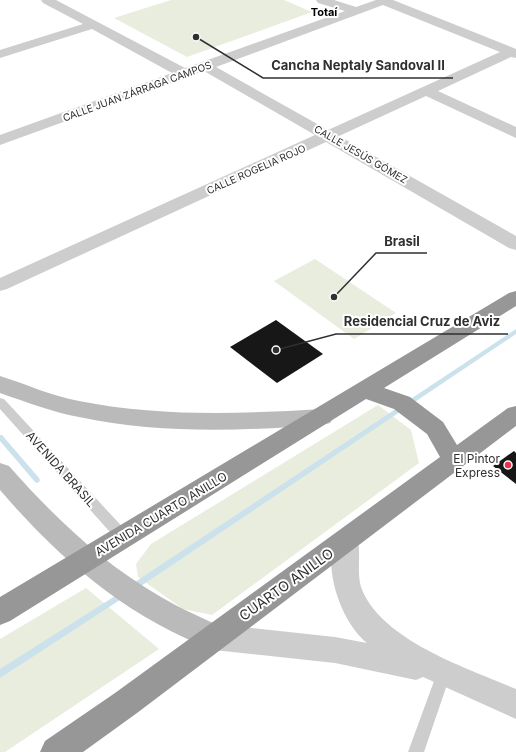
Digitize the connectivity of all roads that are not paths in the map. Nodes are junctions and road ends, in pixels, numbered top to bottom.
1 (47, 0) edge
2 (322, 0) edge
3 (385, 1) edge
4 (356, 10) junction
5 (93, 25) junction
6 (514, 53) edge
7 (0, 54) edge
8 (205, 66) junction
9 (185, 74) junction
10 (427, 91) junction
11 (516, 133) edge
12 (328, 136) junction
13 (0, 140) edge
14 (516, 244) edge
15 (0, 285) edge
16 (516, 297) edge
17 (0, 384) edge
18 (365, 390) junction
19 (0, 402) edge
20 (516, 414) edge
21 (322, 417) junction
22 (454, 460) junction
23 (0, 473) edge
24 (123, 537) junction
25 (346, 540) junction
26 (85, 561) junction
27 (0, 612) edge
28 (214, 637) junction
29 (444, 673) junction
30 (516, 704) edge
31 (56, 752) edge
32 (416, 752) edge

1 - 5 street
2 - 4 street
3 - 4 street, CALLE JUAN ZÁRRAGA CAMPOS
3 - 6 street
4 - 8 street, CALLE JUAN ZÁRRAGA CAMPOS
5 - 7 street
5 - 9 street
6 - 10 street, CALLE ROGELIA ROJO
8 - 9 street, CALLE JUAN ZÁRRAGA CAMPOS
8 - 12 street, CALLE JESÚS GÓMEZ
9 - 13 street, CALLE JUAN ZÁRRAGA CAMPOS
10 - 11 street
10 - 12 street, CALLE ROGELIA ROJO
12 - 14 street, CALLE JESÚS GÓMEZ
12 - 15 street, CALLE ROGELIA ROJO
16 - 18 highway
17 - 21 main road
18 - 21 highway
18 - 22 highway
19 - 24 lane, AVENIDA BRASIL
20 - 22 highway, CUARTO ANILLO
21 - 24 highway, AVENIDA CUARTO ANILLO
22 - 25 highway, CUARTO ANILLO
23 - 26 main road
24 - 26 highway, AVENIDA CUARTO ANILLO
25 - 28 highway, CUARTO ANILLO
25 - 29 street
26 - 27 highway, AVENIDA CUARTO ANILLO
26 - 28 main road
28 - 29 street
28 - 31 highway, CUARTO ANILLO
29 - 30 street
29 - 32 lane

